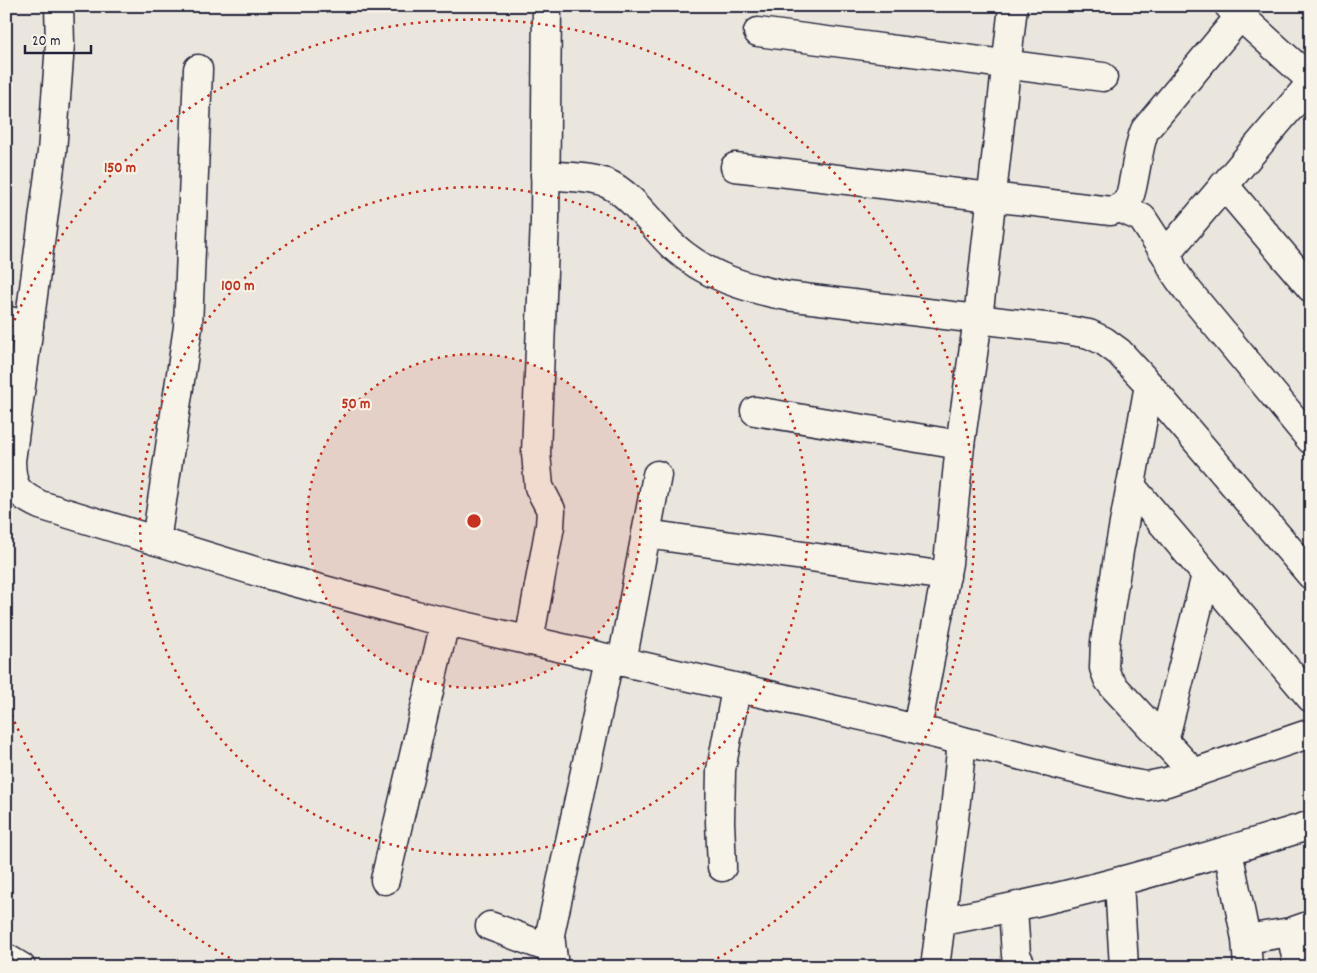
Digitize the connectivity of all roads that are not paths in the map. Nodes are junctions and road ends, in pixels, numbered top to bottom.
1 (59, 6) edge
2 (547, 6) edge
3 (1014, 6) edge
4 (1234, 11) edge
5 (758, 32) dead end
6 (1006, 64) junction
7 (198, 69) dead end
8 (1103, 77) dead end
9 (1311, 82) edge
10 (735, 167) dead end
11 (545, 176) junction
12 (1224, 185) junction
13 (992, 198) junction
14 (1120, 208) junction
15 (1168, 258) junction
16 (1309, 281) edge
17 (978, 319) junction
18 (18, 323) edge
19 (1150, 385) junction
20 (755, 411) dead end
21 (1306, 424) edge
22 (960, 445) junction
23 (657, 475) dead end
24 (9, 482) edge
25 (1131, 486) junction
26 (646, 534) junction
27 (156, 541) junction
28 (1306, 559) edge
29 (1206, 575) junction
30 (946, 576) junction
31 (445, 622) junction
32 (529, 641) junction
33 (616, 661) junction
34 (736, 688) junction
35 (1311, 698) edge
36 (918, 729) junction
37 (1311, 733) edge
38 (962, 741) junction
39 (1164, 741) junction
40 (1193, 772) junction
41 (1311, 825) edge
42 (1228, 851) junction
43 (722, 867) dead end
44 (385, 880) dead end
45 (1119, 883) junction
46 (1013, 908) junction
47 (942, 921) junction
48 (490, 926) dead end
49 (1301, 928) edge
50 (1246, 939) junction
51 (6, 958) edge
52 (553, 959) edge
53 (21, 967) edge
54 (935, 967) edge
55 (1022, 967) edge
56 (1124, 967) edge
57 (1248, 967) edge
58 (1298, 967) edge

1 - 18 street
2 - 11 street
3 - 6 street
4 - 9 street
4 - 14 street
5 - 6 street
6 - 8 street
6 - 13 street
7 - 27 street
9 - 12 street
10 - 13 street
11 - 17 street
11 - 32 street
12 - 15 street
12 - 16 street
13 - 14 street
13 - 17 street
14 - 15 street
15 - 21 street
17 - 19 street
17 - 22 street
18 - 24 street
19 - 25 street
19 - 28 street
20 - 22 street
22 - 30 street
23 - 26 street
24 - 27 street
25 - 29 street
25 - 39 street
26 - 30 street
26 - 33 street
27 - 31 street
29 - 35 street
29 - 39 street
30 - 36 street
31 - 32 street
31 - 44 street
32 - 33 street
33 - 34 street
33 - 52 street
34 - 36 street
34 - 43 street
36 - 38 street
37 - 40 street
38 - 40 street
38 - 47 street
39 - 40 street
41 - 42 street
42 - 45 street
42 - 50 street
45 - 46 street
45 - 56 street
46 - 47 street
46 - 55 street
47 - 54 street
48 - 52 street
49 - 50 street
49 - 58 street
50 - 57 street
51 - 53 street

